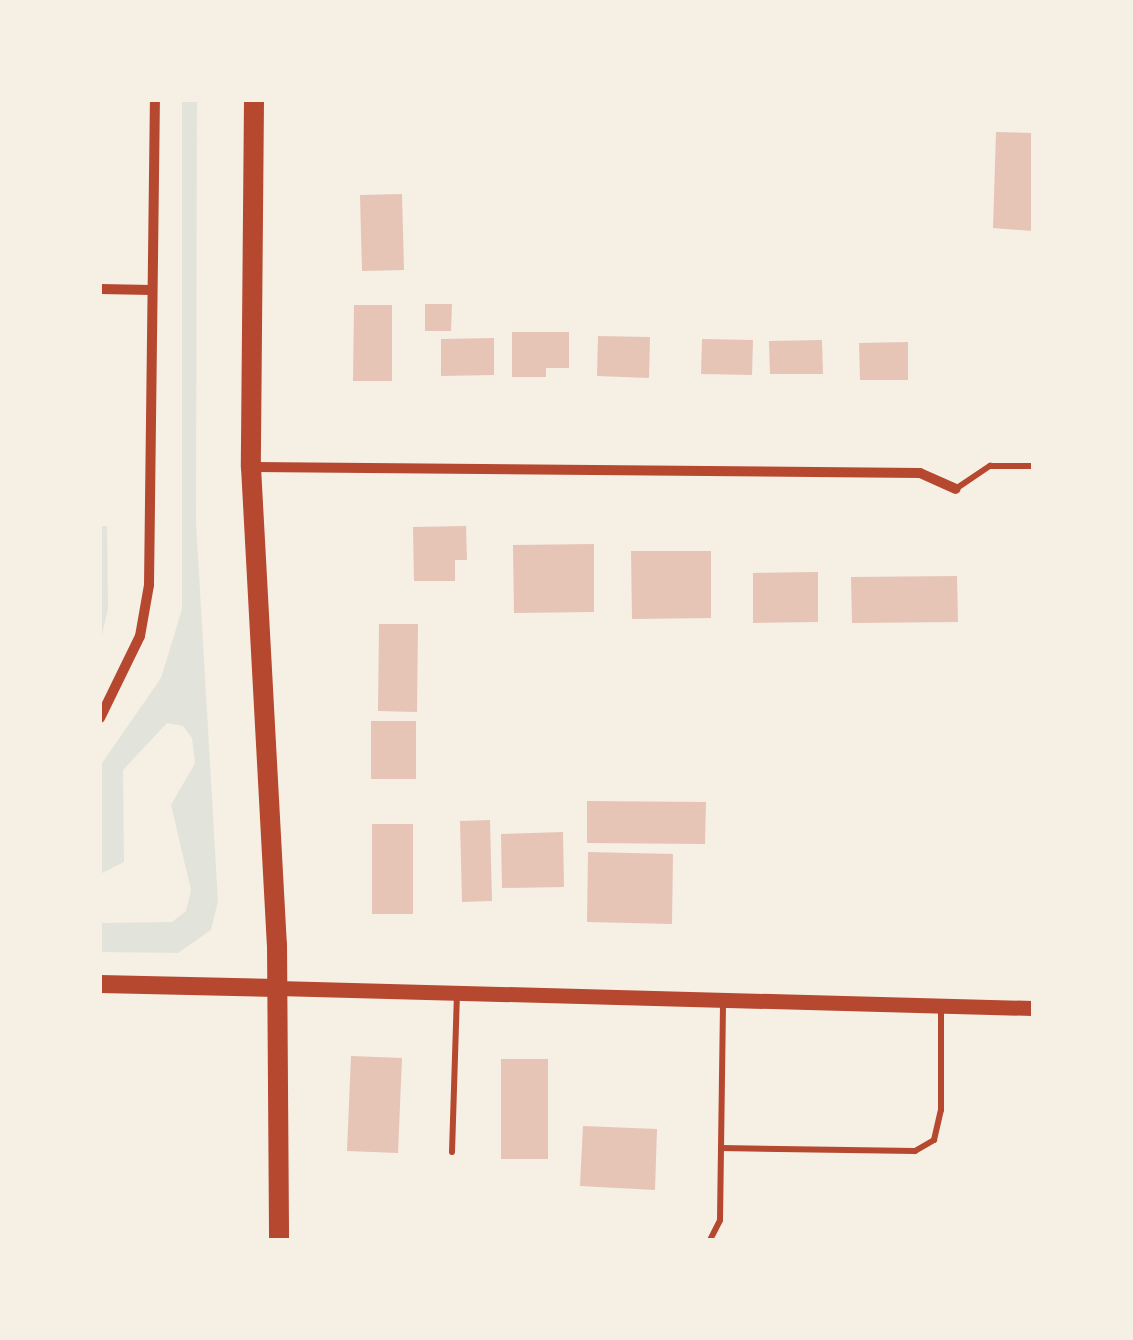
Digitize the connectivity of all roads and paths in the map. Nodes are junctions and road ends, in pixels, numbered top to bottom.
1 (155, 100) edge
2 (254, 100) edge
3 (100, 289) edge
4 (152, 290) junction
5 (1033, 466) edge
6 (251, 468) junction
7 (956, 489) joint
8 (100, 718) edge
9 (100, 984) edge
10 (277, 988) junction
11 (457, 992) junction
12 (723, 998) junction
13 (941, 1005) junction
14 (1033, 1008) edge
15 (721, 1148) junction
16 (452, 1152) dead end
17 (279, 1240) edge
18 (710, 1240) edge

1 - 4 street
2 - 6 main road
3 - 4 street
4 - 8 street
5 - 7 lane
6 - 7 street
6 - 10 main road
9 - 10 main road
10 - 11 street
10 - 17 main road
11 - 12 street
11 - 16 lane
12 - 13 street
12 - 15 lane
13 - 14 street
13 - 15 lane
15 - 18 lane

